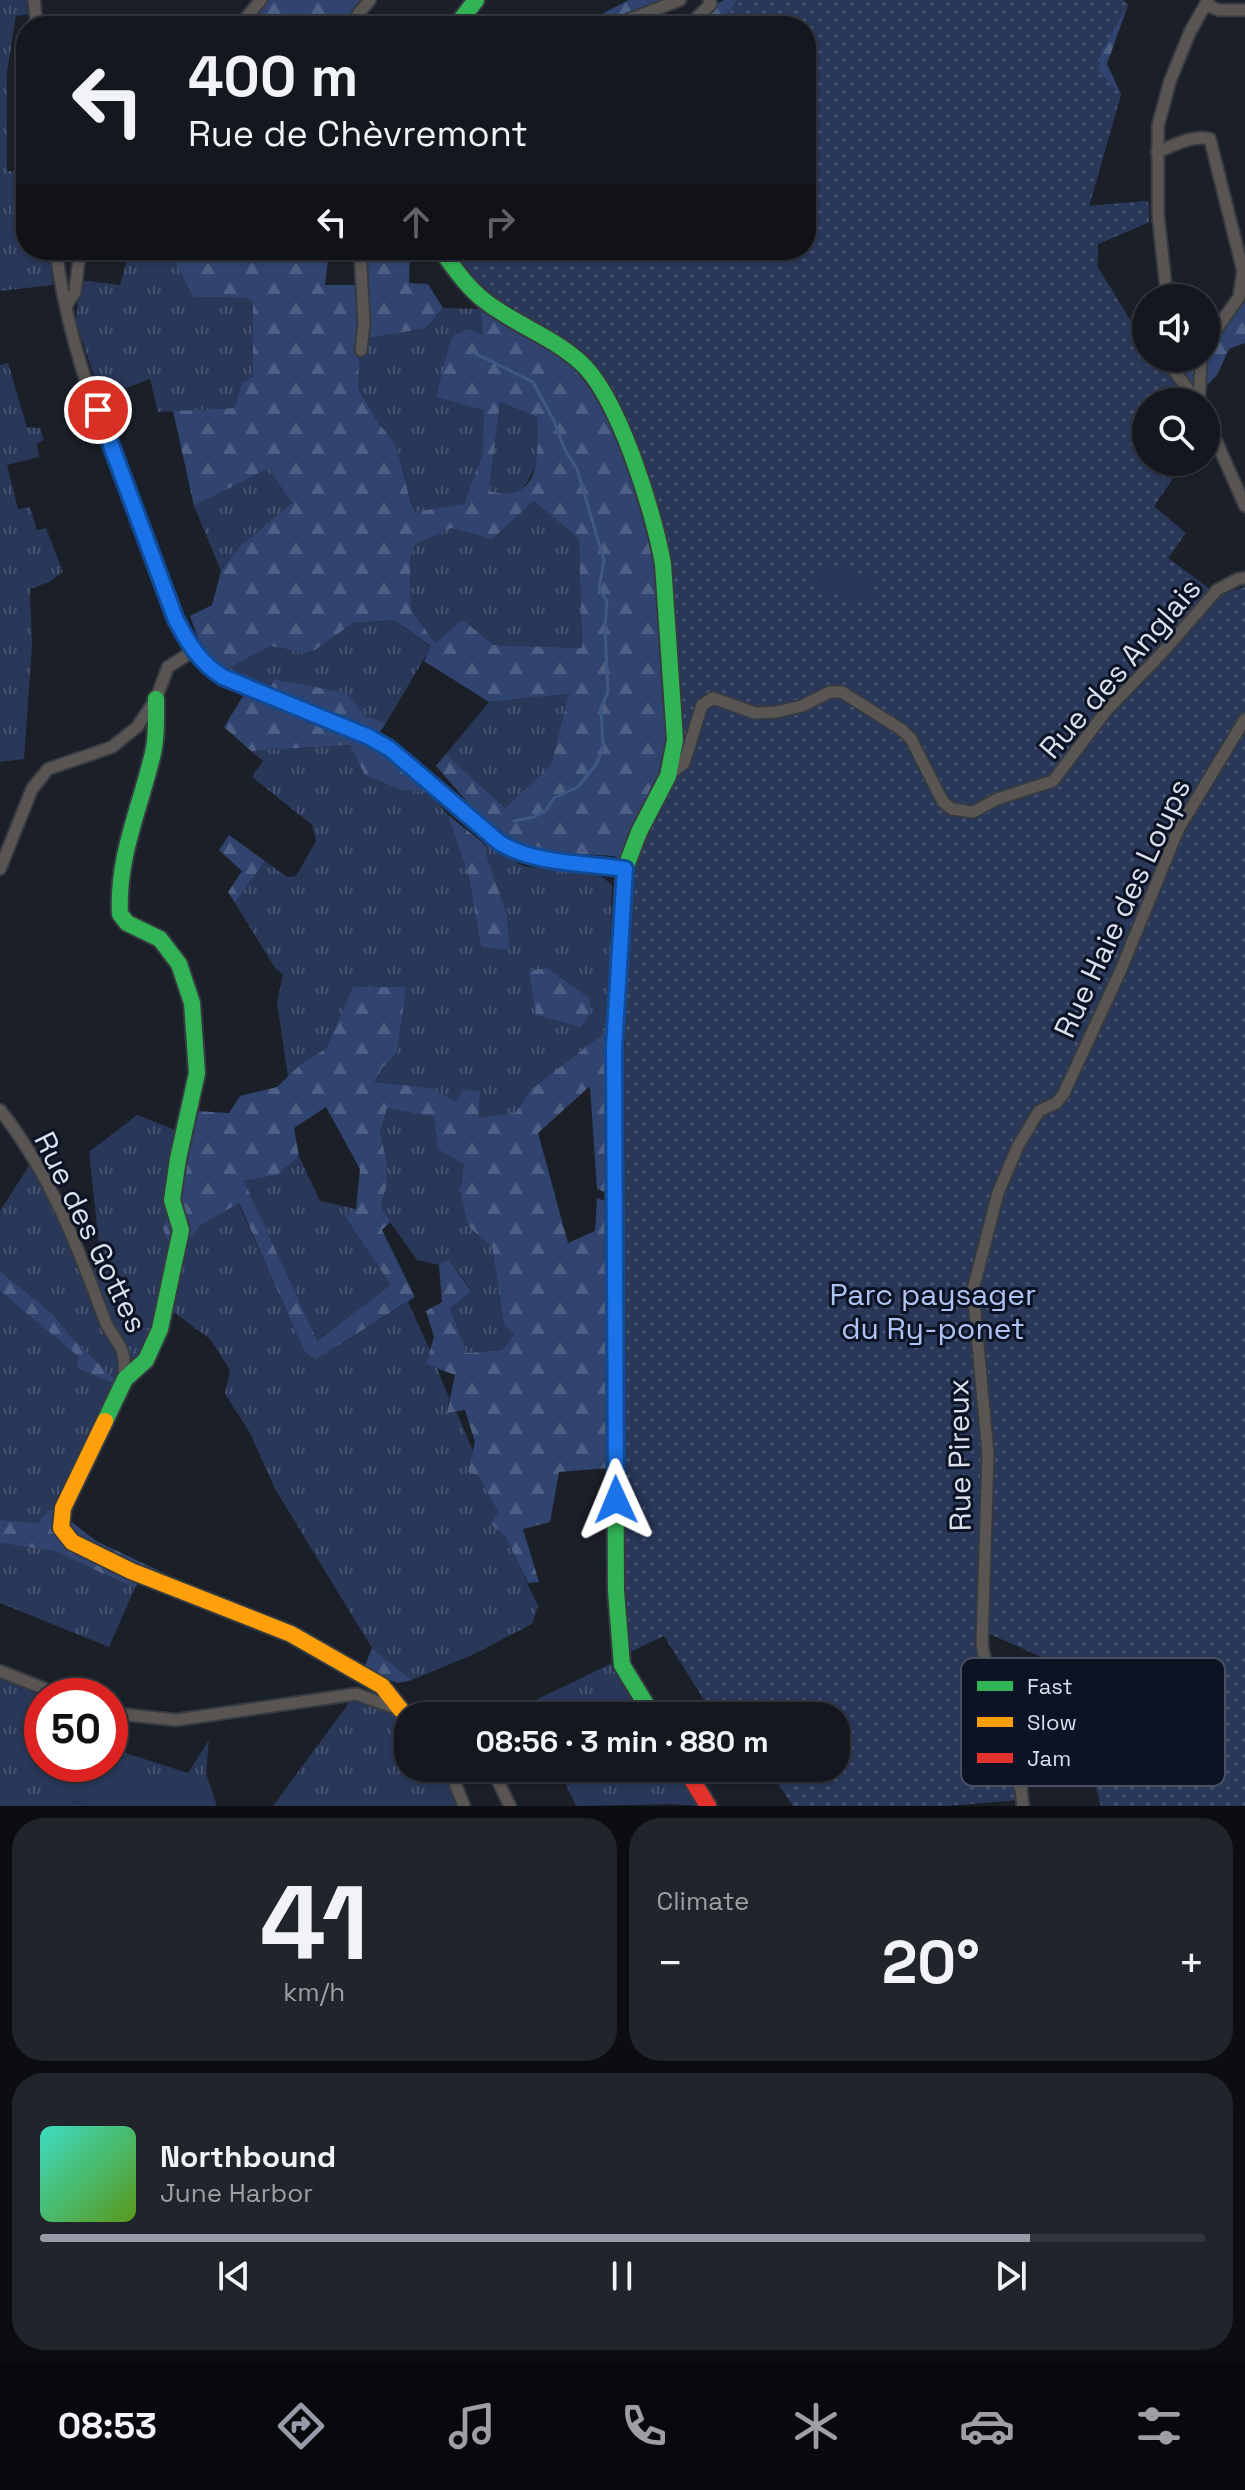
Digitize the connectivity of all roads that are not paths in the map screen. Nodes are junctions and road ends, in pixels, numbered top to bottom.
1 (261, 0) edge
2 (370, 0) edge
3 (476, 0) edge
4 (680, 0) edge
5 (709, 0) edge
6 (1208, 3) edge
7 (1245, 10) edge
8 (247, 16) edge
9 (357, 16) edge
10 (464, 16) edge
11 (638, 16) edge
12 (698, 16) edge
13 (1157, 152) junction
14 (58, 260) edge
15 (79, 260) edge
16 (361, 260) edge
17 (448, 260) edge
18 (1166, 284) edge
19 (66, 306) junction
20 (1220, 324) edge
21 (361, 350) dead end
22 (1175, 372) edge
23 (1188, 388) edge
24 (1220, 450) edge
25 (1245, 506) edge
26 (1245, 578) edge
27 (193, 651) junction
28 (156, 699) junction
29 (1245, 719) edge
30 (668, 776) junction
31 (0, 869) edge
32 (625, 869) junction
33 (0, 1110) edge
34 (1039, 1111) joint
35 (125, 1379) junction
36 (985, 1658) edge
37 (0, 1671) edge
38 (364, 1674) junction
39 (24, 1681) edge
40 (356, 1694) junction
41 (396, 1702) edge
42 (644, 1702) edge
43 (394, 1709) edge
44 (128, 1715) edge
45 (455, 1782) edge
46 (498, 1782) edge
47 (693, 1782) edge
48 (1020, 1786) edge
49 (464, 1806) edge
50 (510, 1806) edge
51 (708, 1806) edge
52 (1023, 1806) edge

1 - 8 street
2 - 9 street
3 - 10 main road
4 - 11 street
5 - 12 street
6 - 7 street
6 - 13 street
13 - 18 street
13 - 20 street
14 - 19 street
15 - 19 street
16 - 21 street
17 - 30 main road
19 - 27 street
22 - 23 street
24 - 25 street
26 - 30 street, Rue des Anglais
27 - 28 street
27 - 32 street
28 - 31 street
28 - 35 main road
29 - 34 street, Rue Haie des Loups
30 - 32 main road
32 - 42 main road
33 - 35 street, Rue des Gottes
34 - 36 street, Rue Pireux
35 - 38 main road
37 - 39 street
38 - 40 street
38 - 41 main road
40 - 43 street
40 - 44 street
45 - 49 street
46 - 50 street
47 - 51 main road
48 - 52 street, Rue Pireux

